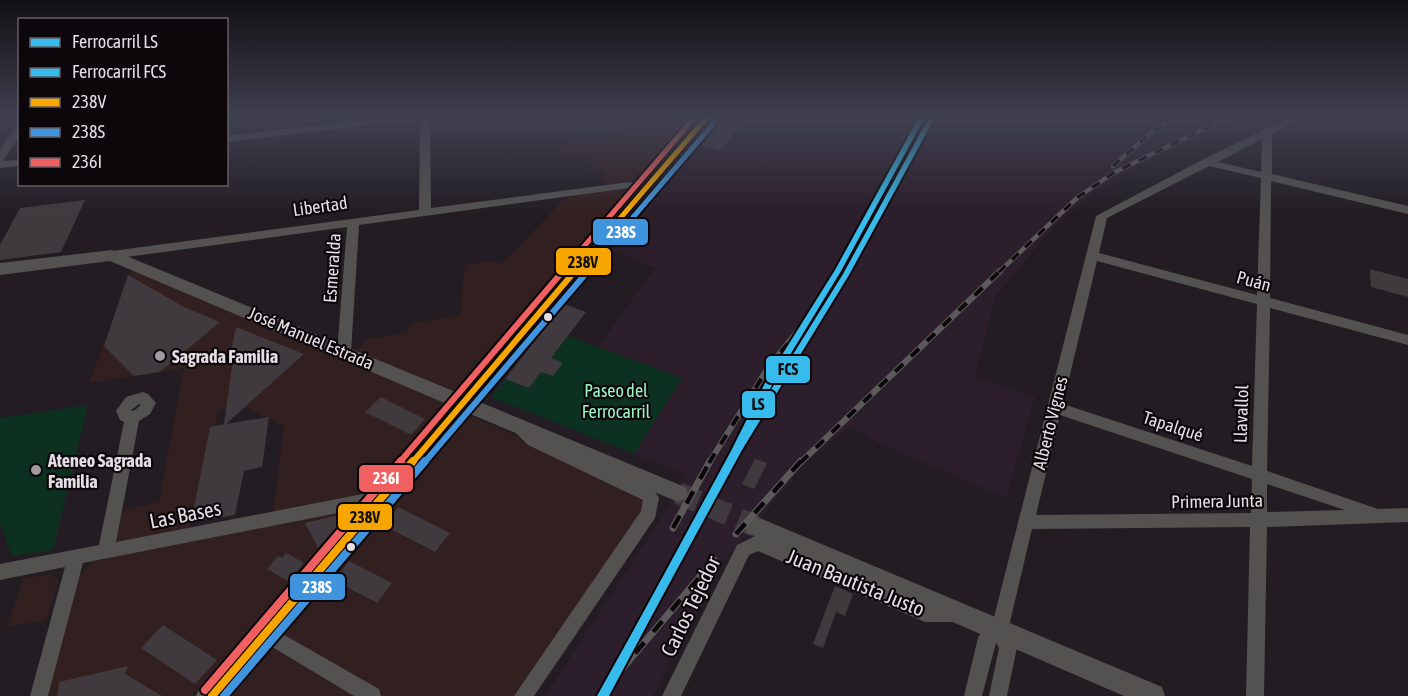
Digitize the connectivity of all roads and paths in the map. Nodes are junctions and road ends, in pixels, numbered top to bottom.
1 (425, 149) edge
2 (678, 149) edge
3 (1231, 149) edge
4 (1267, 149) edge
5 (1206, 162) junction
6 (18, 163) edge
7 (0, 165) edge
8 (1266, 177) junction
9 (646, 186) junction
10 (1408, 210) edge
11 (425, 211) junction
12 (353, 221) junction
13 (112, 255) junction
14 (1091, 255) junction
15 (0, 269) edge
16 (1264, 302) junction
17 (1408, 340) edge
18 (344, 352) junction
19 (463, 402) junction
20 (1054, 407) junction
21 (132, 418) dead end
22 (511, 421) junction
23 (1259, 474) junction
24 (678, 493) tunnel mouth
25 (379, 498) junction
26 (1408, 515) edge
27 (1383, 516) junction
28 (1258, 520) junction
29 (1026, 522) junction
30 (756, 534) junction
31 (106, 552) junction
32 (76, 558) junction
33 (0, 572) edge
34 (957, 613) junction
35 (999, 631) junction
36 (265, 633) junction
37 (39, 696) edge
38 (212, 696) edge
39 (372, 696) edge
40 (523, 696) edge
41 (671, 696) edge
42 (973, 696) edge
43 (998, 696) edge
44 (1153, 696) edge
45 (1255, 696) edge

1 - 11 street
2 - 9 main road
3 - 5 street
4 - 8 street, Llavallol
5 - 8 street
5 - 14 street, Alberto Vignes
6 - 7 street
8 - 10 street
8 - 16 street, Llavallol
9 - 11 street, Libertad
9 - 19 main road
11 - 12 street, Libertad
12 - 13 street, Libertad
12 - 18 street, Esmeralda
13 - 15 street, Libertad
13 - 18 street, José Manuel Estrada
14 - 16 street, Puán
14 - 20 street, Alberto Vignes
16 - 17 street, Puán
16 - 23 street, Llavallol
18 - 19 street, José Manuel Estrada
19 - 22 street, José Manuel Estrada
19 - 25 main road
20 - 23 street, Tapalqué
20 - 29 street, Alberto Vignes
21 - 31 street
22 - 24 street, José Manuel Estrada
22 - 40 street, José Manuel Estrada
23 - 27 street, Tapalqué
23 - 28 street, Llavallol
25 - 31 street, Las Bases
25 - 36 main road
26 - 27 street, Primera Junta
27 - 28 street, Primera Junta
28 - 29 street, Primera Junta
28 - 45 street, Llavallol
29 - 35 street, Alberto Vignes
30 - 34 street, Juan Bautista Justo
30 - 34 street, Juan Bautista Justo
30 - 41 street, Carlos Tejedor
31 - 32 street, Las Bases
32 - 33 street, Las Bases
32 - 37 street
34 - 35 street, Juan Bautista Justo
35 - 42 street, Alberto Vignes
35 - 43 street, Alberto Vignes
35 - 44 street, Juan Bautista Justo
36 - 38 main road
36 - 39 street

